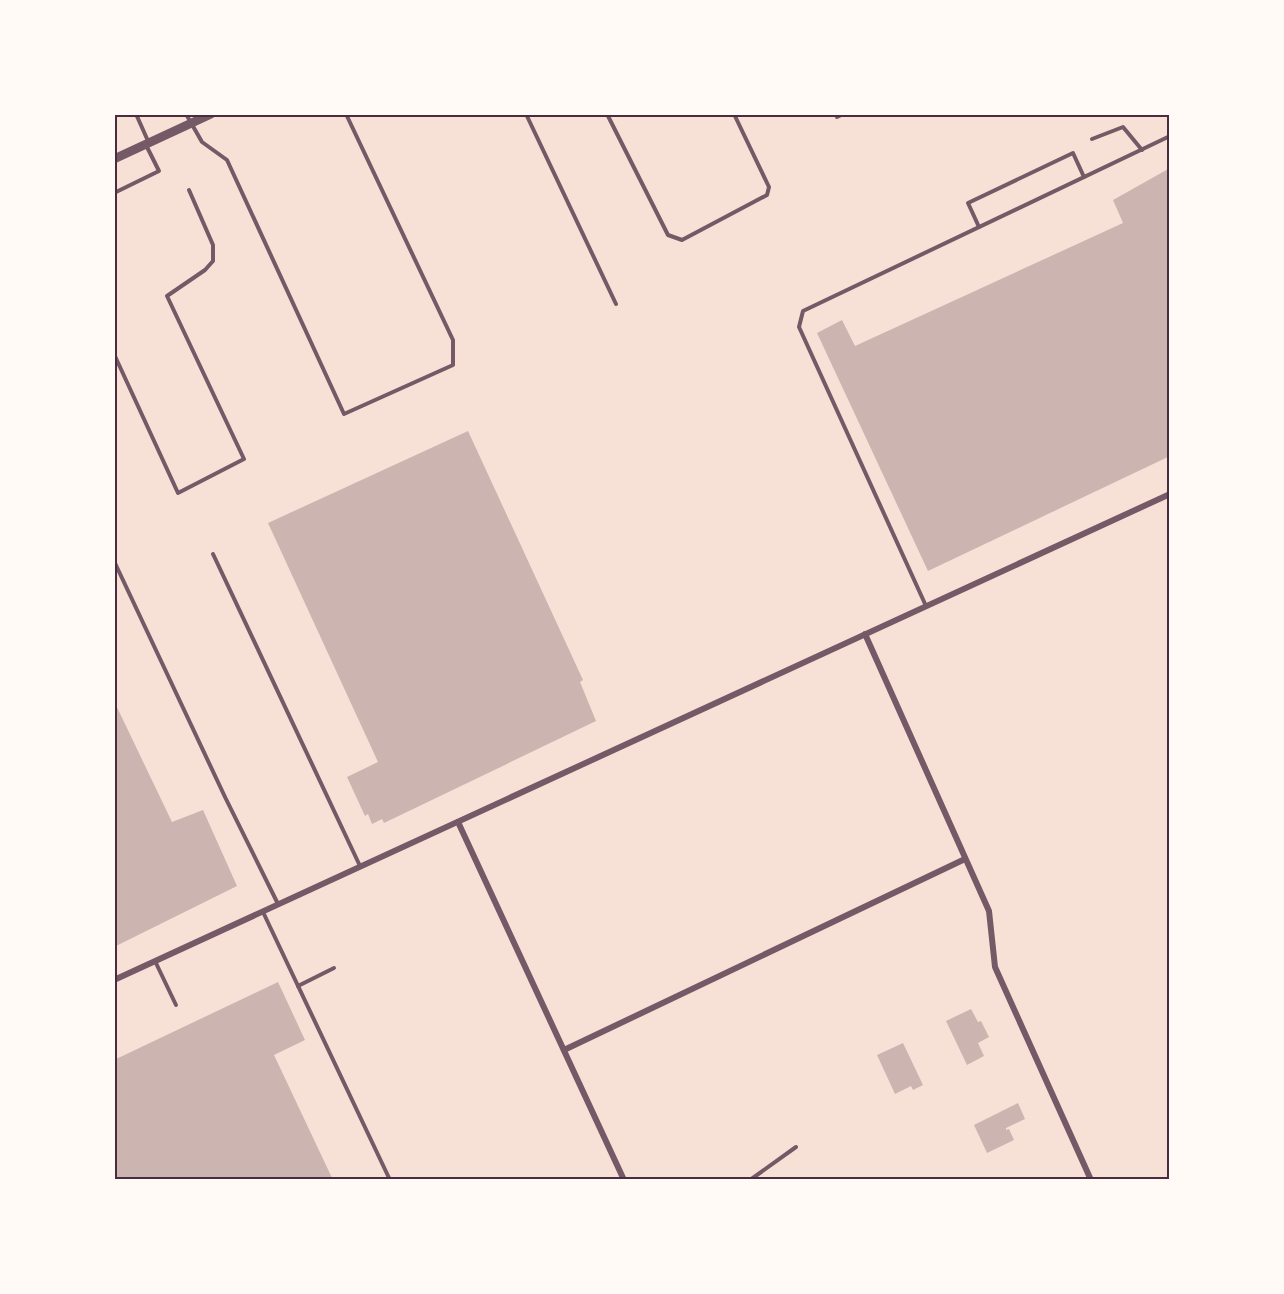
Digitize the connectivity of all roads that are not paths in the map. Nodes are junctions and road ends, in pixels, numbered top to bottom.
1 (136, 114) edge
2 (211, 114) edge
3 (346, 114) edge
4 (526, 114) edge
5 (608, 114) edge
6 (734, 114) edge
7 (843, 114) edge
8 (837, 117) dead end
9 (189, 119) edge
10 (1170, 136) edge
11 (1092, 139) dead end
12 (147, 143) junction
13 (1142, 150) junction
14 (114, 159) edge
15 (1084, 177) junction
16 (189, 190) dead end
17 (114, 193) edge
18 (979, 227) junction
19 (616, 304) dead end
20 (114, 354) edge
21 (1170, 494) edge
22 (213, 554) dead end
23 (114, 561) edge
24 (926, 606) junction
25 (865, 634) junction
26 (458, 822) junction
27 (965, 859) junction
28 (360, 866) junction
29 (278, 904) junction
30 (262, 912) junction
31 (155, 961) junction
32 (334, 968) dead end
33 (114, 980) edge
34 (298, 986) junction
35 (176, 1005) dead end
36 (564, 1050) junction
37 (796, 1147) dead end
38 (390, 1180) edge
39 (624, 1180) edge
40 (750, 1180) edge
41 (1091, 1180) edge

1 - 12 lane
2 - 9 street
3 - 9 lane
4 - 19 lane
5 - 6 lane
7 - 8 lane
9 - 12 street
10 - 13 lane
11 - 13 lane
12 - 14 street
12 - 17 lane
13 - 15 lane
15 - 18 lane
15 - 18 lane
16 - 20 lane
18 - 24 lane
21 - 24 street
22 - 28 lane
23 - 29 lane
24 - 25 street
25 - 26 street
25 - 27 street
26 - 28 street
26 - 36 street
27 - 36 street
27 - 41 street
28 - 29 street
29 - 30 street
30 - 31 street
30 - 34 lane
31 - 33 street
31 - 35 lane
32 - 34 lane
34 - 38 lane
36 - 39 street
37 - 40 lane

